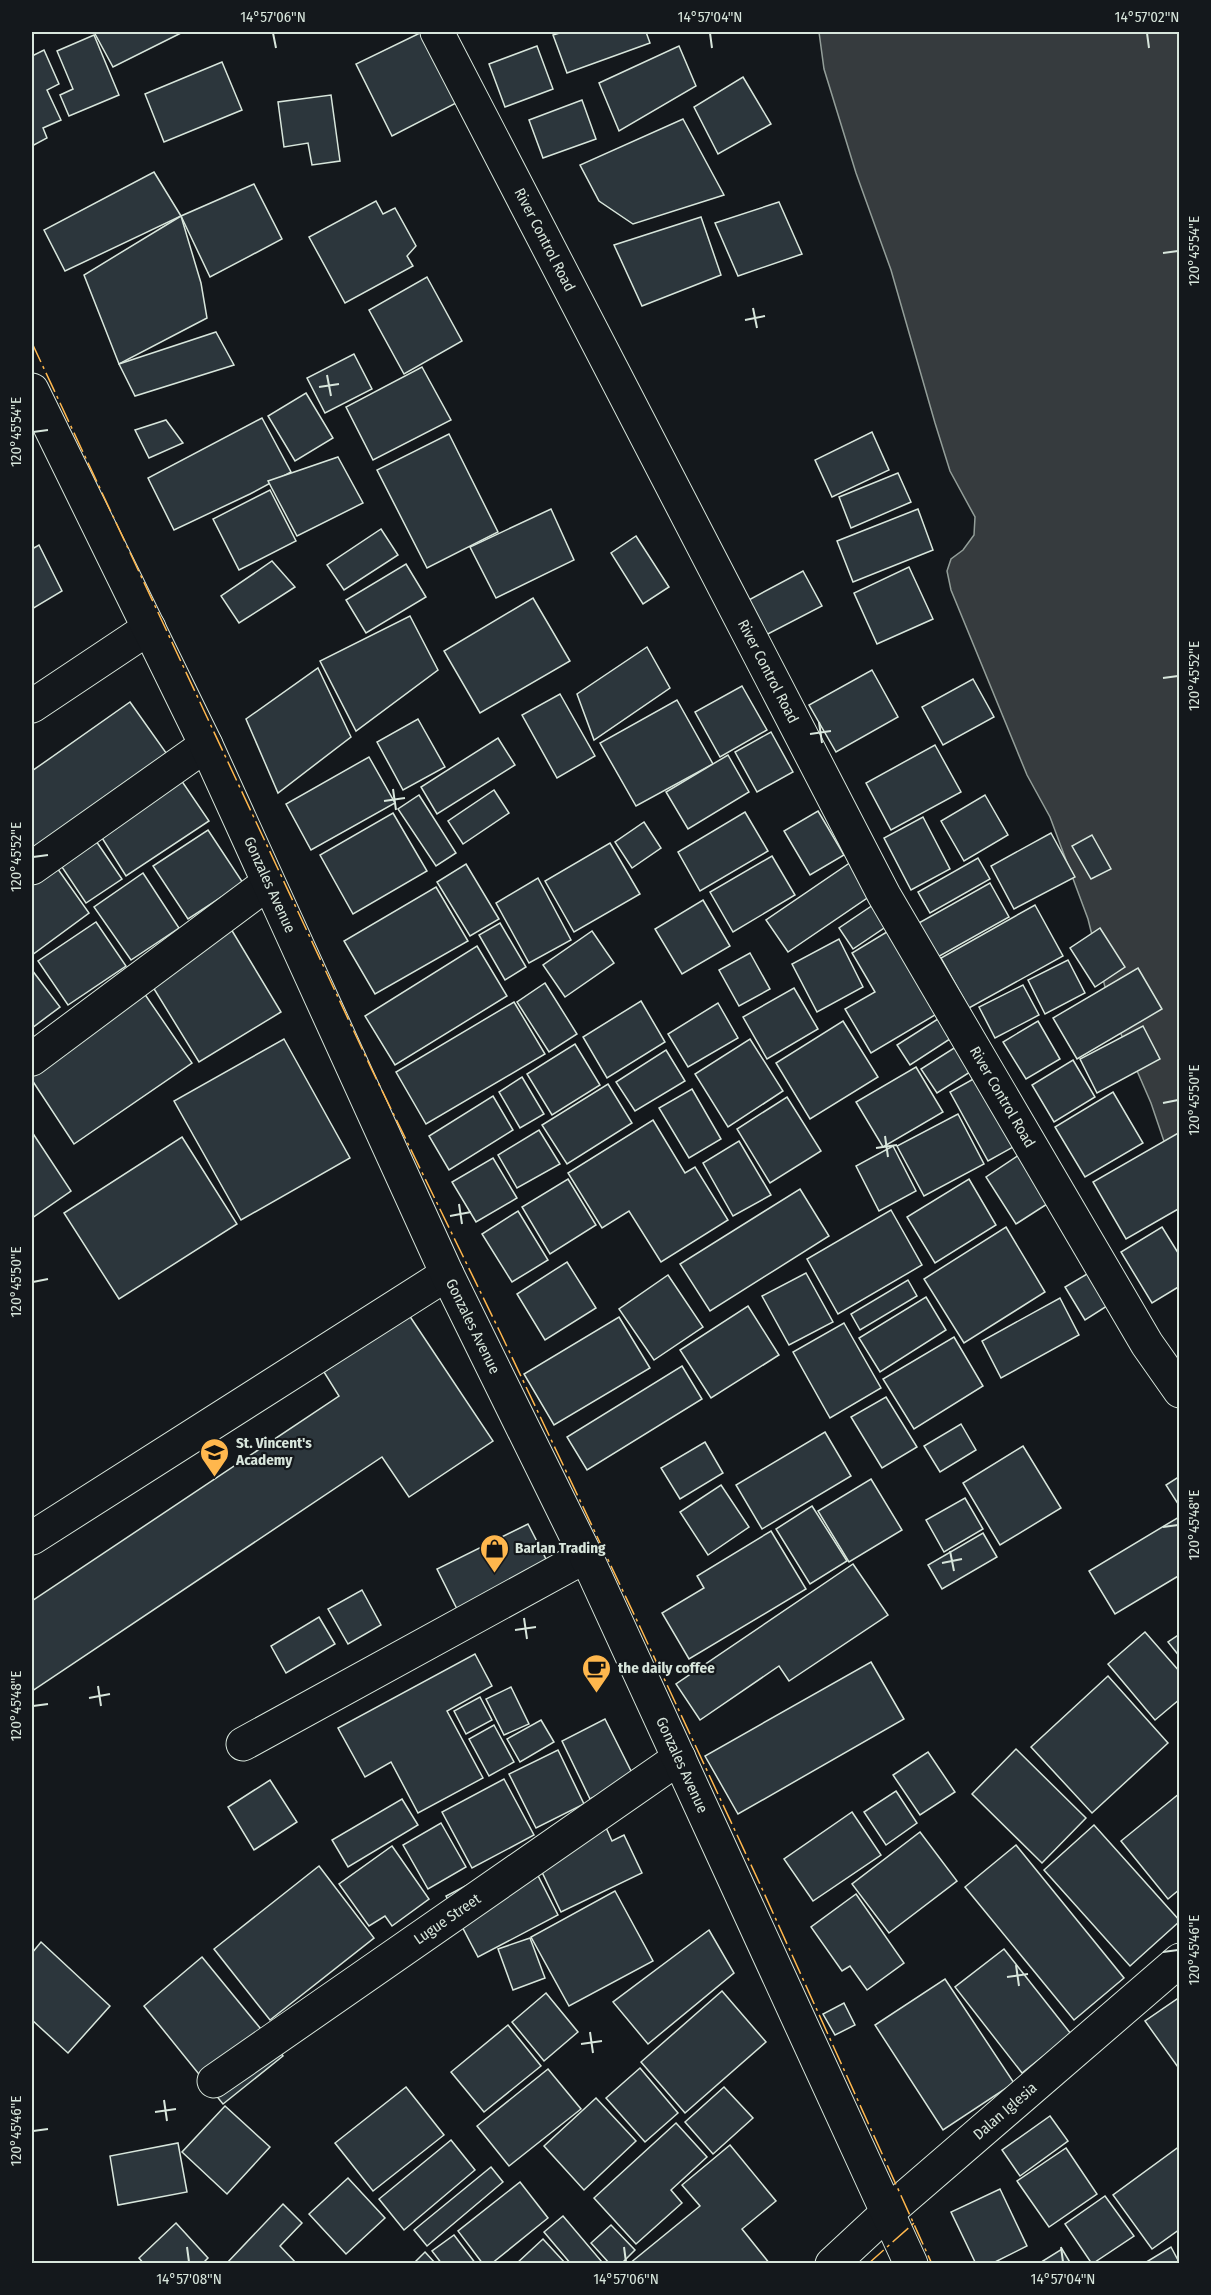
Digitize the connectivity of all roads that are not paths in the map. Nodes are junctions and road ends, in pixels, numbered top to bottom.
1 (437, 32) edge
2 (32, 390) edge
3 (149, 628) junction
4 (32, 706) edge
5 (206, 744) junction
6 (32, 868) edge
7 (268, 883) junction
8 (32, 1059) edge
9 (447, 1274) junction
10 (1179, 1391) edge
11 (32, 1538) edge
12 (586, 1556) junction
13 (243, 1744) dead end
14 (679, 1758) junction
15 (1179, 1960) edge
16 (214, 2081) dead end
17 (888, 2212) junction
18 (832, 2264) edge
19 (911, 2264) edge

1 - 10 street, River Control Road
2 - 3 street, Gonzales Avenue
3 - 4 street
3 - 5 street, Gonzales Avenue
5 - 6 street
5 - 7 street, Gonzales Avenue
7 - 8 street
7 - 9 street, Gonzales Avenue
9 - 11 street
9 - 12 street, Gonzales Avenue
12 - 13 street
12 - 14 street, Gonzales Avenue
14 - 16 street, Lugue Street
14 - 17 street, Gonzales Avenue
15 - 17 street, Dalan Iglesia
17 - 18 street, Dalan Iglesia
17 - 19 street, Gonzales Avenue

